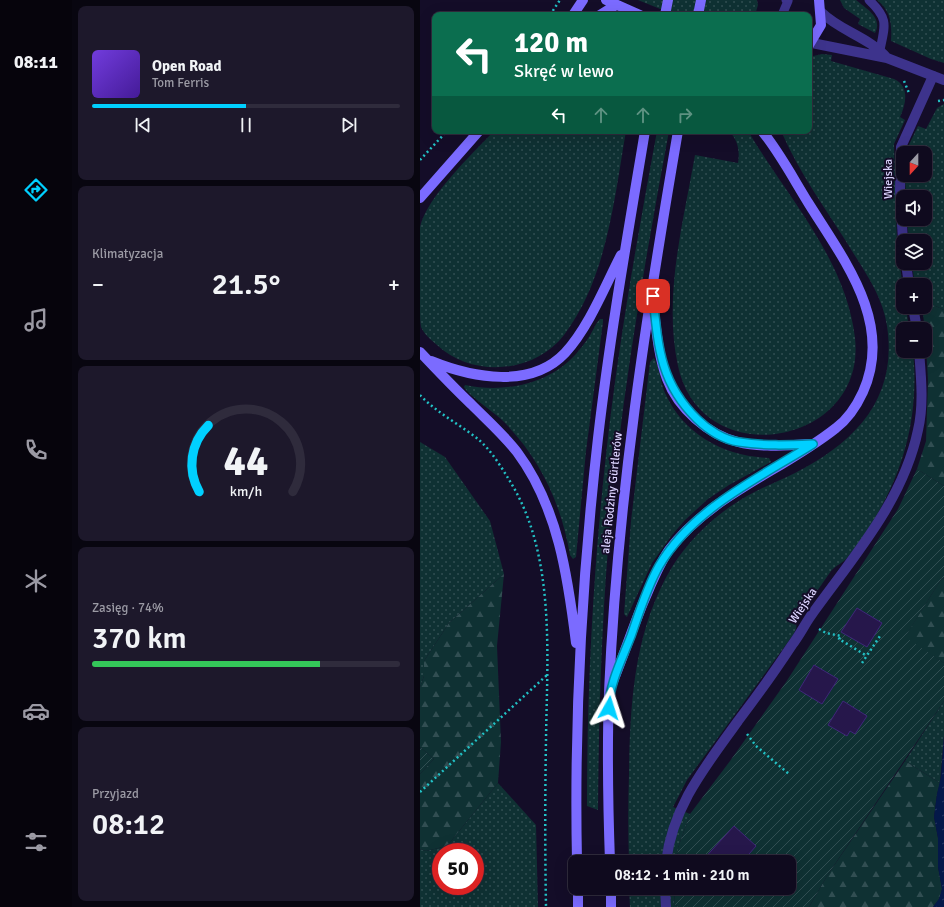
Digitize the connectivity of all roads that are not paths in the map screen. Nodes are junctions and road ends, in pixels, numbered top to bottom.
1 (583, 0) edge
2 (606, 0) edge
3 (668, 0) edge
4 (701, 0) edge
5 (786, 0) edge
6 (820, 0) edge
7 (869, 0) edge
8 (616, 6) junction
9 (575, 12) edge
10 (605, 12) edge
11 (632, 12) edge
12 (666, 12) edge
13 (699, 12) edge
14 (783, 12) edge
15 (821, 12) junction
16 (812, 41) edge
17 (812, 44) edge
18 (880, 50) junction
19 (887, 58) junction
20 (933, 76) junction
21 (944, 80) edge
22 (476, 134) edge
23 (645, 134) edge
24 (677, 134) edge
25 (767, 134) edge
26 (420, 198) edge
27 (903, 234) edge
28 (626, 246) junction
29 (652, 284) junction
30 (420, 352) edge
31 (919, 358) edge
32 (427, 360) junction
33 (813, 444) junction
34 (579, 665) junction
35 (609, 694) junction
36 (578, 855) edge
37 (610, 855) edge
38 (667, 855) edge
39 (578, 895) edge
40 (611, 895) edge
41 (665, 895) edge
42 (578, 907) edge
43 (612, 907) edge
44 (666, 907) edge

1 - 9 main road
2 - 8 main road
3 - 12 main road
4 - 13 main road
5 - 14 lane
6 - 15 main road
7 - 18 lane
8 - 10 main road
8 - 11 main road
15 - 16 main road
15 - 18 street
17 - 19 street
18 - 19 street
19 - 20 street
20 - 21 street
20 - 27 street, Wiejska
22 - 26 main road
23 - 28 main road, aleja Rodziny Gürtlerów
24 - 29 main road, aleja Rodziny Gürtlerów
25 - 33 main road
28 - 32 main road
28 - 34 main road, aleja Rodziny Gürtlerów
29 - 33 main road
29 - 35 main road, aleja Rodziny Gürtlerów
30 - 32 main road
31 - 38 street, Wiejska
32 - 34 main road
33 - 35 main road
34 - 36 main road, aleja Rodziny Gürtlerów
35 - 37 main road, aleja Rodziny Gürtlerów
39 - 42 main road
40 - 43 main road
41 - 44 street

